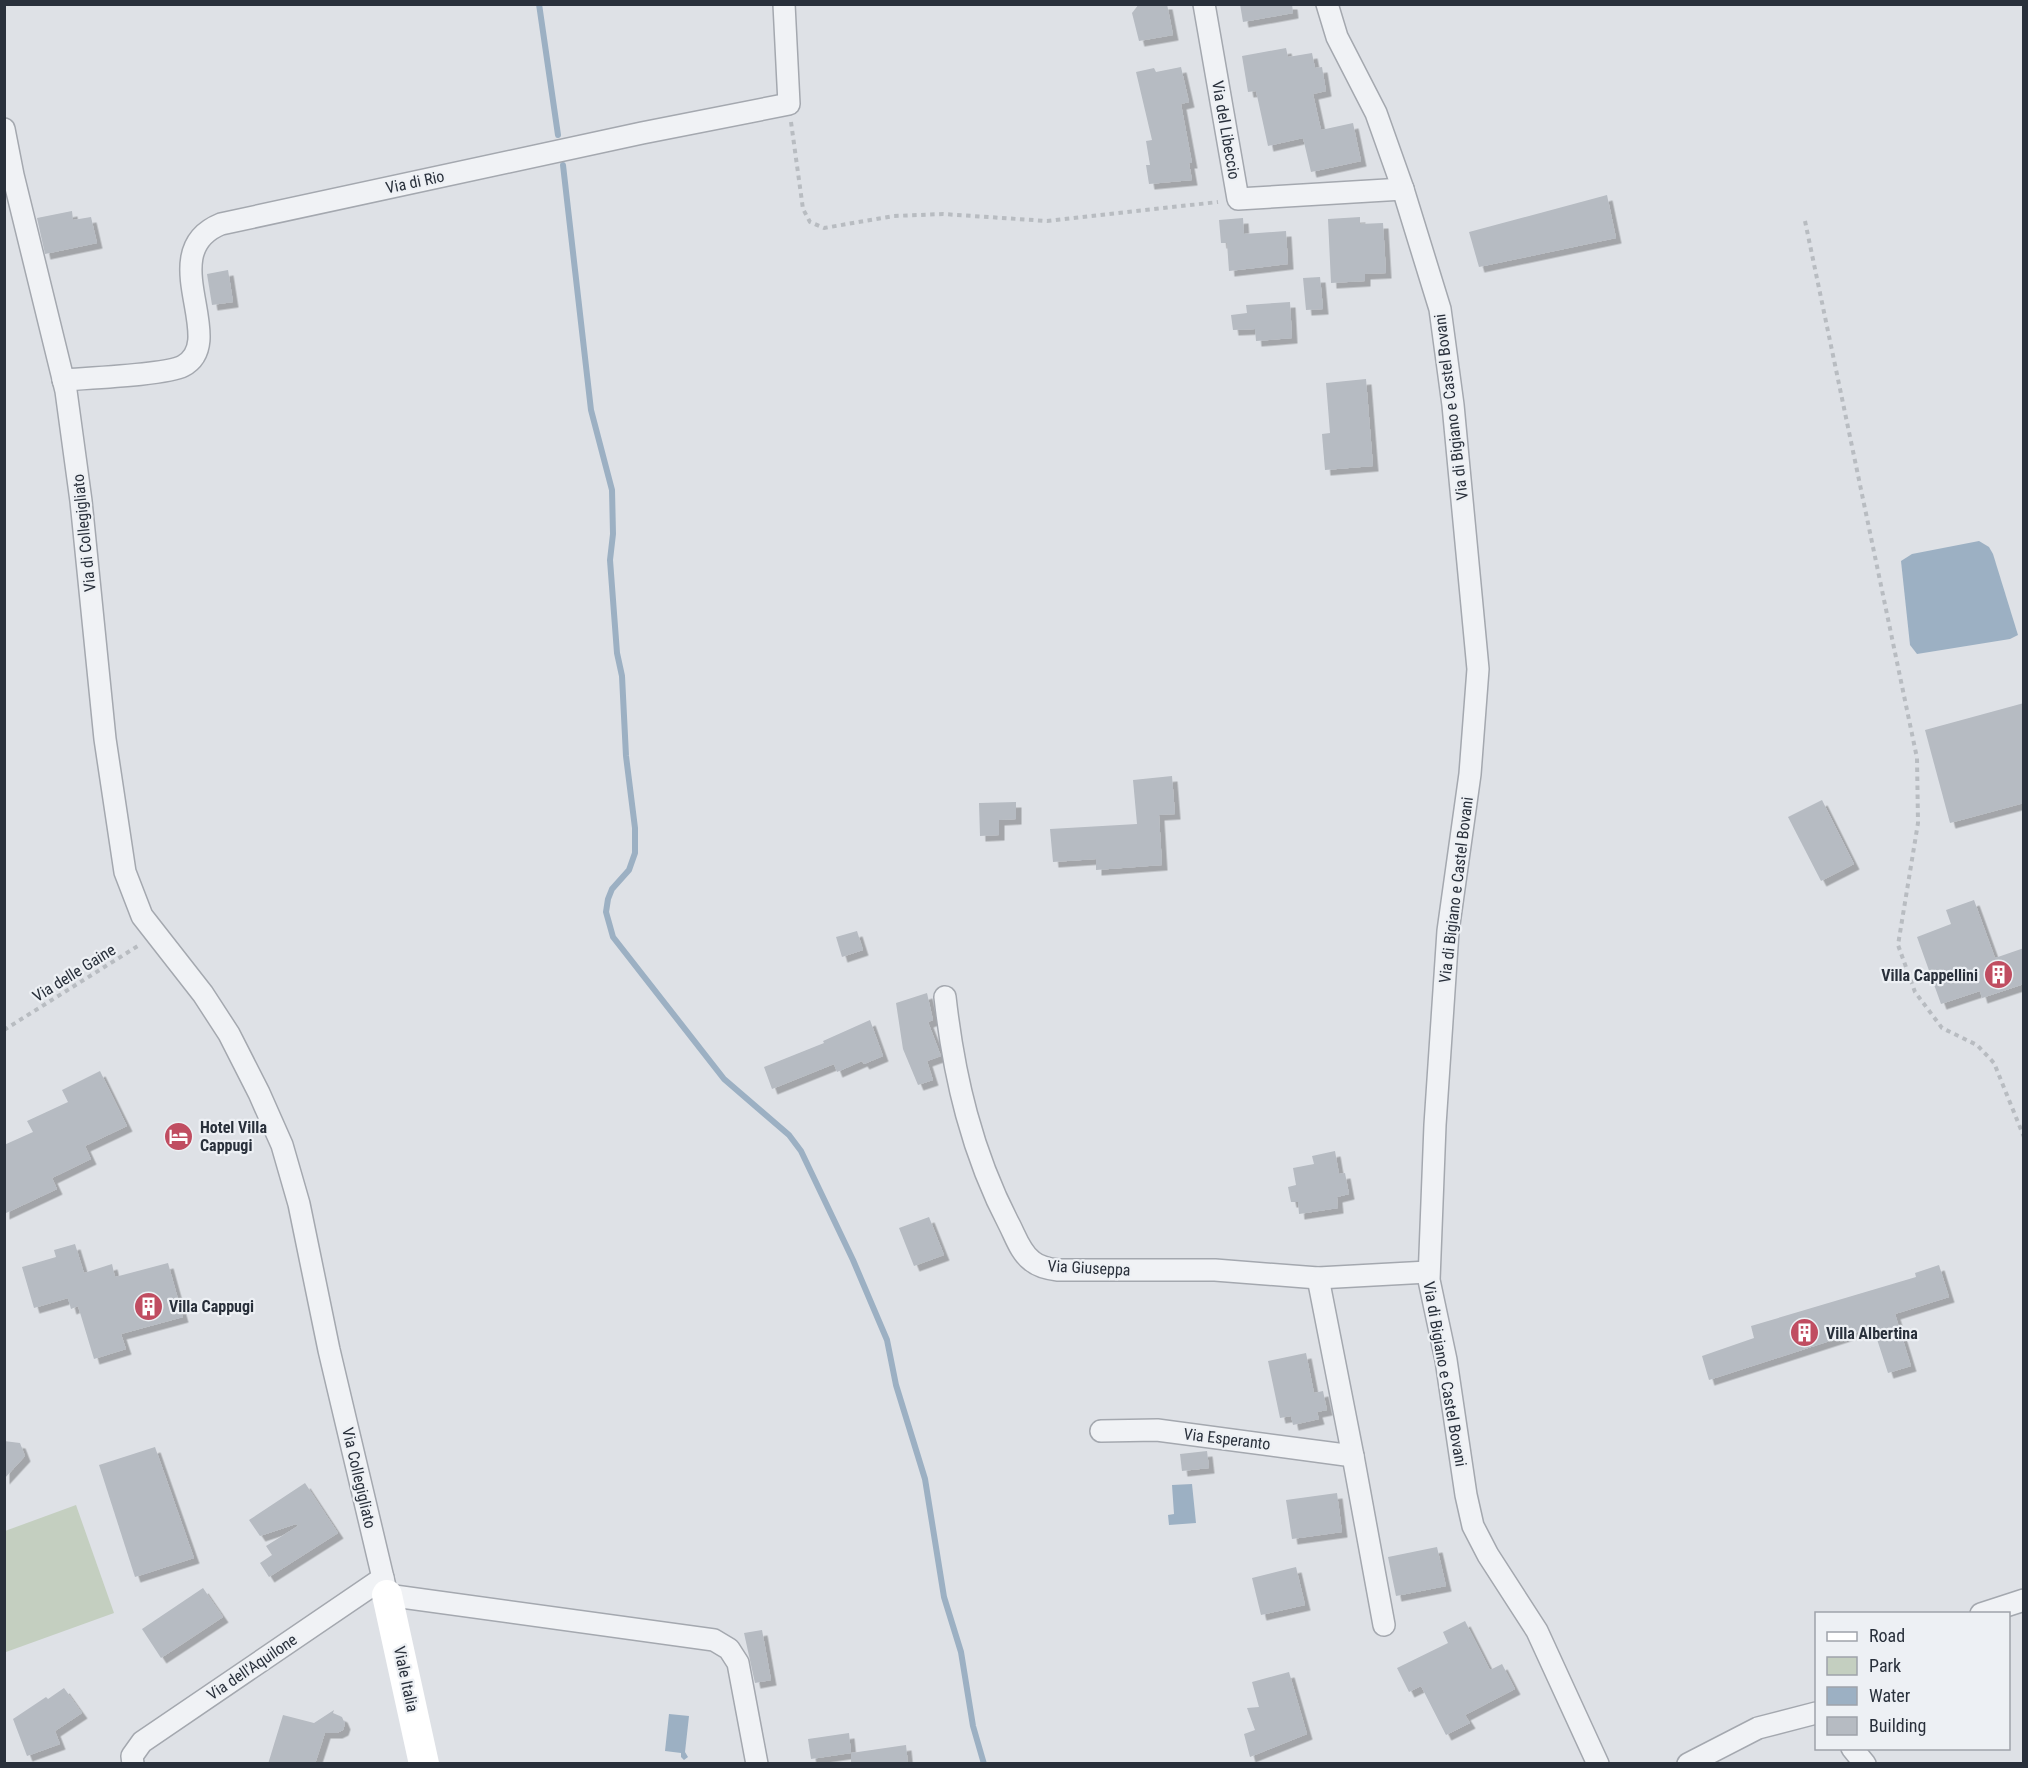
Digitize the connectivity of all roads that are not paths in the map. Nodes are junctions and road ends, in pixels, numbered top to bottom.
1 (784, 4) edge
2 (1204, 4) edge
3 (1327, 4) edge
4 (4, 129) edge
5 (1403, 189) junction
6 (63, 380) junction
7 (156, 935) joint
8 (945, 997) dead end
9 (1428, 1272) junction
10 (1318, 1278) junction
11 (1101, 1431) dead end
12 (1353, 1455) junction
13 (385, 1586) junction
14 (2024, 1600) edge
15 (1987, 1612) edge
16 (1384, 1625) dead end
17 (1815, 1713) edge
18 (1853, 1750) edge
19 (133, 1764) edge
20 (424, 1764) edge
21 (757, 1764) edge
22 (1598, 1764) edge
23 (1688, 1764) edge
24 (1865, 1764) edge

1 - 6 street, Via di Rio
2 - 5 street, Via del Libeccio
3 - 5 street, Via di Bigiano e Castel Bovani
4 - 6 street, Via di Collegigliato
5 - 9 street, Via di Bigiano e Castel Bovani
6 - 7 street, Via di Collegigliato
7 - 13 street, Via Collegigliato
8 - 10 street, Via Giuseppa
9 - 10 street, Via Giuseppa
9 - 22 street, Via di Bigiano e Castel Bovani
10 - 12 street
11 - 12 street, Via Esperanto
12 - 16 street
13 - 19 street, Via dell'Aquilone
13 - 20 street, Viale Italia
13 - 21 street
14 - 15 street
17 - 23 street
18 - 24 street

